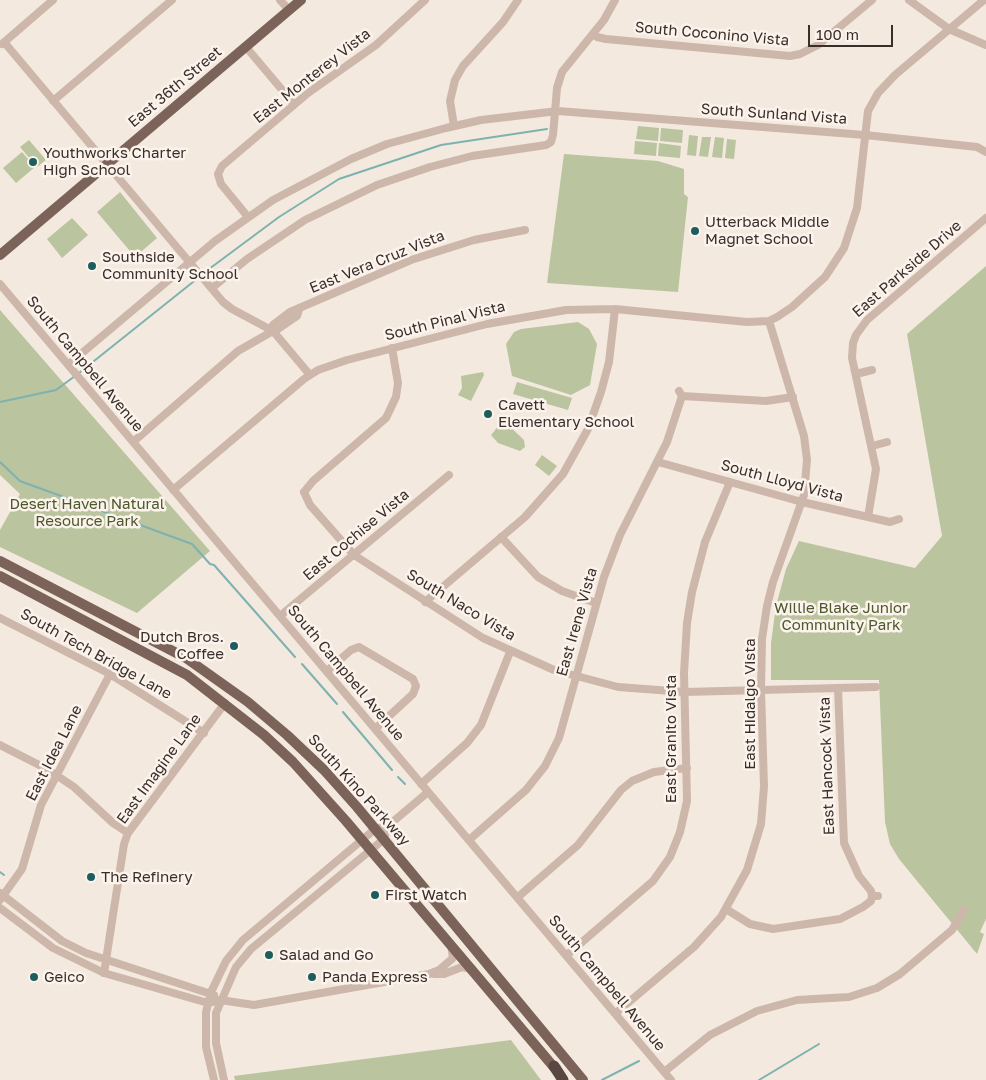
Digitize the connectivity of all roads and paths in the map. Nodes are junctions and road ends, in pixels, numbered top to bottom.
1 (53, 0) edge
2 (172, 0) edge
3 (280, 0) edge
4 (301, 0) edge
5 (425, 0) edge
6 (518, 0) edge
7 (614, 0) edge
8 (872, 0) edge
9 (909, 0) edge
10 (984, 0) edge
11 (289, 10) junction
12 (949, 29) junction
13 (593, 34) junction
14 (2, 44) edge
15 (986, 45) edge
16 (246, 47) junction
17 (54, 101) junction
18 (294, 104) junction
19 (558, 111) junction
20 (454, 126) junction
21 (865, 135) junction
22 (986, 152) edge
23 (107, 164) junction
24 (248, 217) junction
25 (986, 218) edge
26 (525, 230) dead end
27 (950, 237) dead end
28 (956, 244) junction
29 (0, 255) edge
30 (191, 261) junction
31 (0, 284) edge
32 (212, 288) junction
33 (890, 288) dead end
34 (896, 295) junction
35 (615, 309) junction
36 (769, 321) junction
37 (273, 331) junction
38 (392, 348) junction
39 (69, 364) junction
40 (872, 370) dead end
41 (856, 374) junction
42 (310, 375) junction
43 (793, 397) junction
44 (133, 442) junction
45 (887, 442) dead end
46 (872, 446) junction
47 (658, 462) junction
48 (449, 475) dead end
49 (730, 482) junction
50 (174, 490) junction
51 (802, 502) junction
52 (868, 517) junction
53 (899, 519) dead end
54 (501, 538) junction
55 (354, 555) junction
56 (0, 561) edge
57 (0, 576) edge
58 (426, 602) junction
59 (596, 603) junction
60 (280, 616) junction
61 (0, 618) edge
62 (141, 650) junction
63 (510, 652) junction
64 (202, 668) junction
65 (327, 670) junction
66 (110, 674) junction
67 (575, 677) junction
68 (876, 687) dead end
69 (838, 688) junction
70 (761, 690) junction
71 (685, 692) junction
72 (225, 703) junction
73 (375, 728) junction
74 (204, 733) junction
75 (0, 745) edge
76 (687, 768) junction
77 (56, 776) junction
78 (421, 784) junction
79 (428, 792) junction
80 (389, 825) junction
81 (375, 829) junction
82 (128, 833) junction
83 (384, 839) junction
84 (362, 840) junction
85 (469, 840) junction
86 (371, 850) junction
87 (1, 896) edge
88 (518, 897) junction
89 (0, 908) edge
90 (726, 909) junction
91 (964, 910) dead end
92 (451, 945) junction
93 (567, 955) junction
94 (108, 961) junction
95 (472, 970) junction
96 (104, 973) junction
97 (429, 974) junction
98 (211, 992) junction
99 (220, 1000) junction
100 (208, 1003) junction
101 (528, 1013) junction
102 (616, 1013) junction
103 (516, 1022) junction
104 (554, 1066) joint
105 (664, 1072) junction
106 (214, 1080) edge
107 (224, 1080) edge
108 (564, 1080) edge
109 (583, 1080) edge
110 (672, 1080) edge

1 - 14 street
2 - 17 street
3 - 11 street
4 - 11 main road, East 36th Street
5 - 18 street, East Monterey Vista
6 - 20 street
7 - 13 street
8 - 13 street, South Coconino Vista
9 - 12 street
10 - 12 street
11 - 16 main road, East 36th Street
12 - 15 street
12 - 21 street
13 - 19 street
14 - 17 street
16 - 18 street
16 - 23 main road, East 36th Street
17 - 23 street
18 - 24 street, East Monterey Vista
19 - 20 street, South Sunland Vista
19 - 21 street, South Sunland Vista
19 - 32 street
20 - 24 street, South Sunland Vista
21 - 22 street, South Sunland Vista
21 - 36 street
23 - 29 main road, East 36th Street
23 - 30 street
24 - 30 street, South Sunland Vista
25 - 28 street, East Parkside Drive
26 - 37 street, East Vera Cruz Vista
27 - 28 street
28 - 34 street, East Parkside Drive
30 - 32 street
30 - 39 street, South Sunland Vista
31 - 39 street, South Campbell Avenue
32 - 37 street
33 - 34 street
34 - 41 street, East Parkside Drive
35 - 36 street, South Pinal Vista
35 - 38 street, South Pinal Vista
35 - 54 street
36 - 43 street, East Hidalgo Vista
37 - 42 street
37 - 44 street, East Vera Cruz Vista
38 - 42 street, South Pinal Vista
38 - 55 street, South Naco Vista
39 - 44 street, South Campbell Avenue
40 - 41 street
41 - 46 street, East Parkside Drive
42 - 50 street, South Pinal Vista
43 - 47 street, East Irene Vista
43 - 51 street, East Hidalgo Vista
44 - 50 street, South Campbell Avenue
45 - 46 street
46 - 52 street, East Parkside Drive
47 - 49 street, South Lloyd Vista
47 - 59 street, East Irene Vista
48 - 55 street, East Cochise Vista
49 - 51 street, South Lloyd Vista
49 - 71 street, East Granito Vista
50 - 60 street, South Campbell Avenue
51 - 52 street, South Lloyd Vista
51 - 70 street, East Hidalgo Vista
52 - 53 street, South Lloyd Vista
54 - 58 street
54 - 59 street
55 - 58 street, South Naco Vista
55 - 60 street, East Cochise Vista
56 - 64 main road, South Kino Parkway
57 - 62 main road, South Kino Parkway
58 - 63 street, South Naco Vista
59 - 67 street, East Irene Vista
60 - 65 street, South Campbell Avenue
61 - 66 street, South Tech Bridge Lane
62 - 64 main road
62 - 72 main road, South Kino Parkway
63 - 67 street, South Naco Vista
63 - 78 street
64 - 81 main road, South Kino Parkway
65 - 73 street, South Campbell Avenue
65 - 73 street
66 - 74 street, South Tech Bridge Lane
66 - 77 street, East Idea Lane
67 - 71 street, South Naco Vista
67 - 85 street, East Irene Vista
68 - 69 street, South Naco Vista
69 - 70 street, South Naco Vista
69 - 90 street, East Hancock Vista
70 - 71 street, South Naco Vista
70 - 90 street, East Hidalgo Vista
71 - 76 street, East Granito Vista
72 - 74 street, East Imagine Lane
72 - 84 main road, South Kino Parkway
73 - 78 street, South Campbell Avenue
74 - 82 street, East Imagine Lane
75 - 77 street
76 - 88 street
76 - 93 street, East Granito Vista
77 - 82 street
77 - 87 street, East Idea Lane
78 - 79 street, South Campbell Avenue
79 - 80 street
79 - 85 street, South Campbell Avenue
80 - 81 street
80 - 83 street
81 - 83 main road, South Kino Parkway
81 - 84 street
82 - 94 street, East Imagine Lane
83 - 86 street
83 - 101 main road, South Kino Parkway
84 - 86 main road, South Kino Parkway
84 - 98 street
85 - 88 street, South Campbell Avenue
86 - 92 main road, South Kino Parkway
86 - 99 street
87 - 94 street
88 - 93 street, South Campbell Avenue
89 - 96 street
90 - 102 street, East Hidalgo Vista
91 - 105 street
92 - 95 main road, South Kino Parkway
92 - 97 street
93 - 102 street, South Campbell Avenue
94 - 96 street, East Imagine Lane
94 - 98 street
95 - 97 street
95 - 103 main road, South Kino Parkway
96 - 100 street
97 - 99 street
98 - 99 street
98 - 100 street
99 - 100 street
99 - 107 street
100 - 106 street
101 - 103 main road
101 - 109 main road, South Kino Parkway
102 - 105 street, South Campbell Avenue
103 - 104 main road, South Kino Parkway
104 - 108 highway
105 - 110 street, South Campbell Avenue

